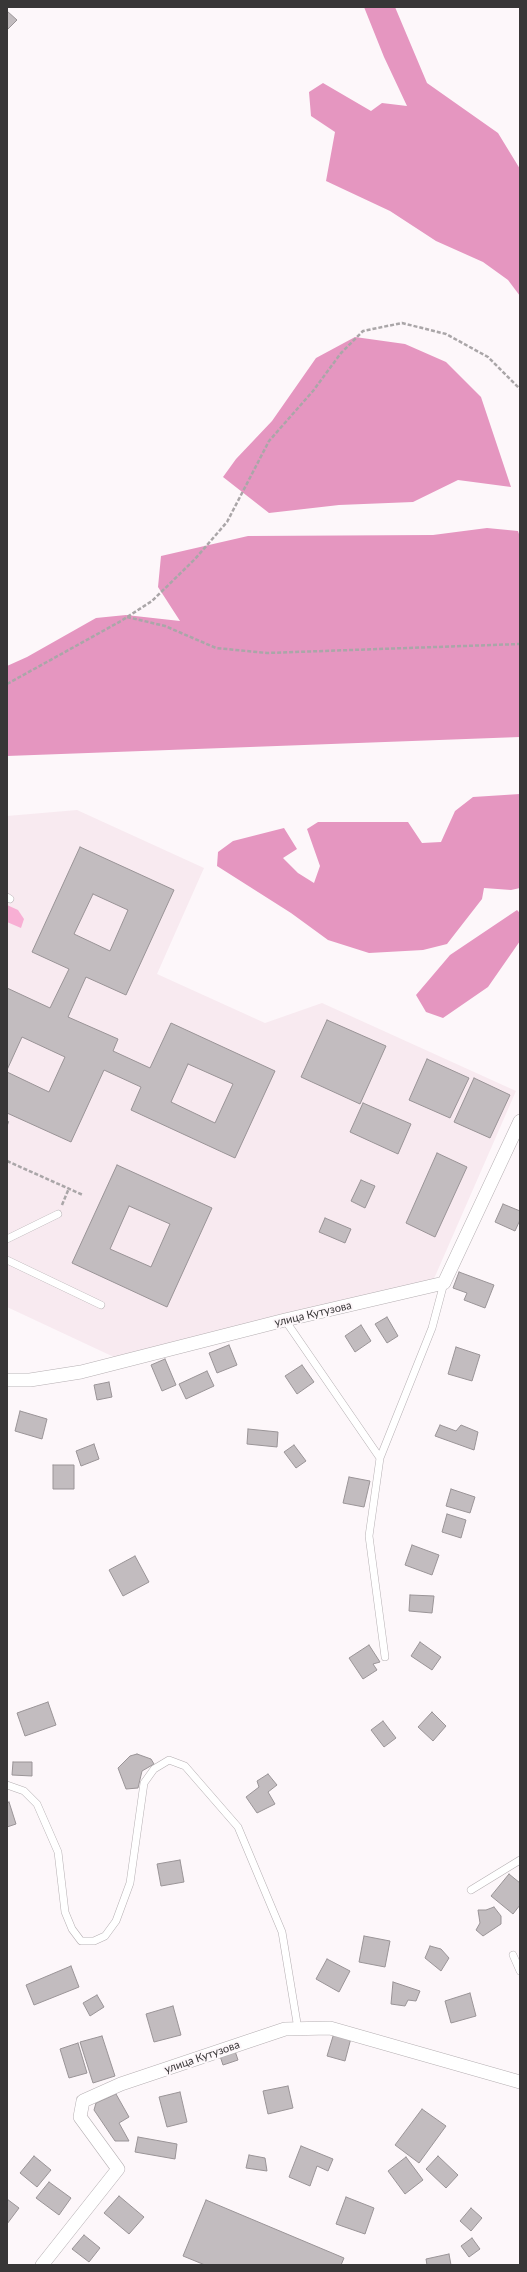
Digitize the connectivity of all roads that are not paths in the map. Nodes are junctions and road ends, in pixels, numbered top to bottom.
1 (520, 1121) edge
2 (58, 1214) road end
3 (7, 1239) edge
4 (7, 1260) edge
5 (444, 1283) junction
6 (101, 1305) dead end
7 (285, 1320) junction
8 (7, 1380) edge
9 (380, 1458) junction
10 (385, 1657) dead end
11 (7, 1785) edge
12 (520, 1860) edge
13 (471, 1890) dead end
14 (513, 1955) dead end
15 (520, 1971) edge
16 (298, 2029) junction
17 (520, 2082) edge
18 (42, 2265) edge

1 - 5 street
2 - 3 lane
4 - 6 lane
5 - 7 street, улица Кутузова
5 - 9 lane
7 - 8 street, улица Кутузова
7 - 9 lane
9 - 10 lane
11 - 16 lane
12 - 13 lane
14 - 15 lane
16 - 17 street, улица Кутузова
16 - 18 street, улица Кутузова

